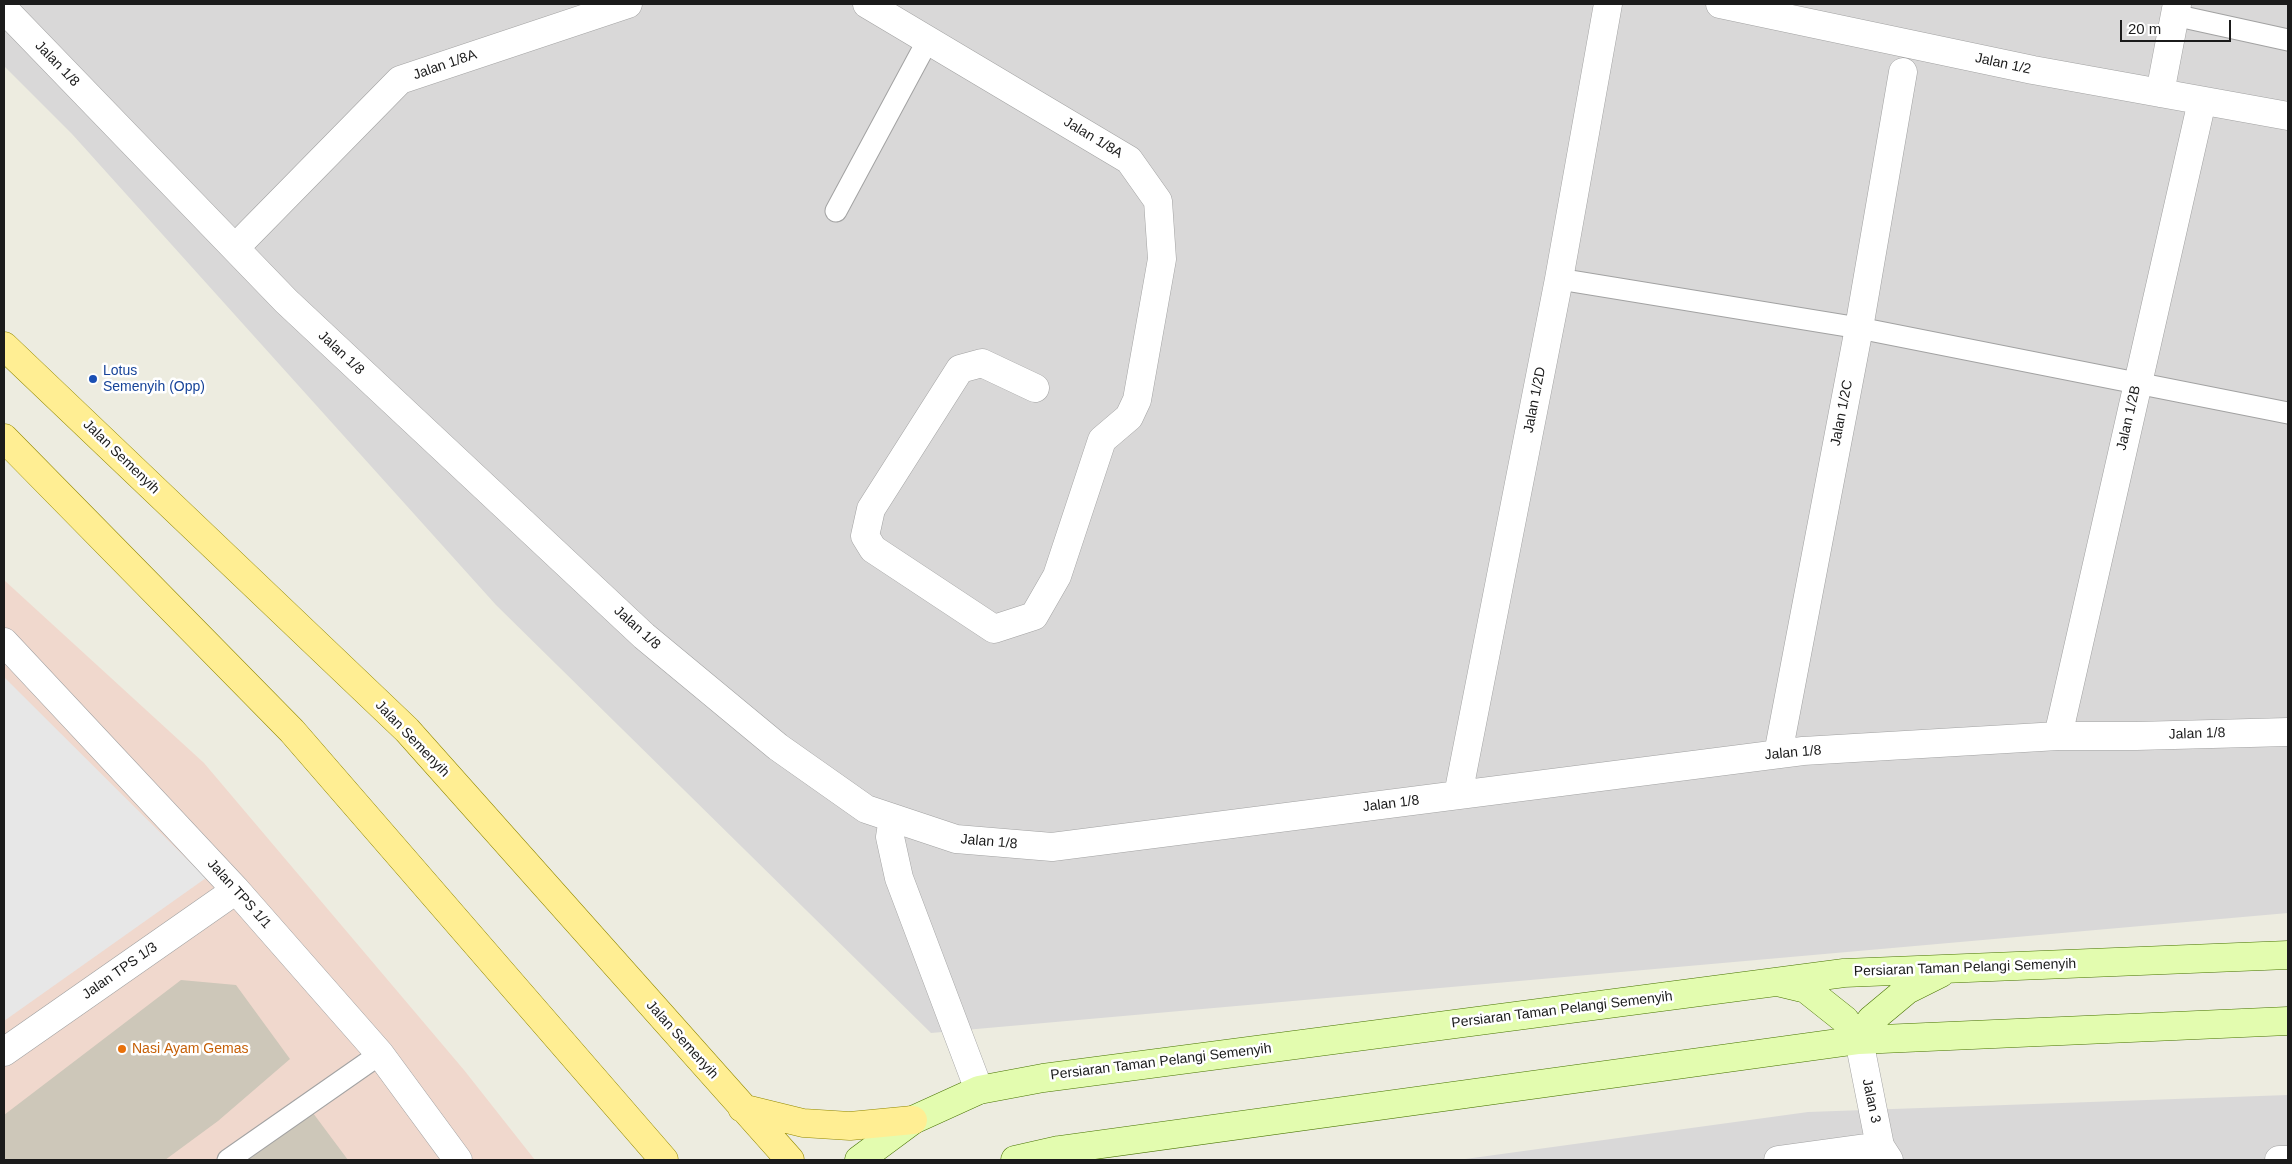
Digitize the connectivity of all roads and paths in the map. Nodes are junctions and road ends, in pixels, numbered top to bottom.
1 (628, 4) edge
2 (867, 4) edge
3 (1608, 4) edge
4 (1720, 4) edge
5 (4, 9) edge
6 (2175, 9) edge
7 (928, 40) junction
8 (2288, 40) edge
9 (1903, 72) dead end
10 (2160, 93) junction
11 (2202, 101) junction
12 (2288, 116) edge
13 (836, 211) dead end
14 (235, 248) junction
15 (1559, 279) junction
16 (1859, 328) junction
17 (4, 346) edge
18 (2137, 382) junction
19 (1035, 388) dead end
20 (2288, 413) edge
21 (4, 438) edge
22 (4, 642) edge
23 (2288, 732) edge
24 (2058, 736) junction
25 (1778, 754) junction
26 (1458, 795) junction
27 (893, 818) junction
28 (236, 890) junction
29 (2285, 954) edge
30 (1949, 968) junction
31 (1775, 982) junction
32 (2288, 1021) edge
33 (1859, 1040) junction
34 (4, 1052) edge
35 (380, 1054) junction
36 (979, 1090) junction
37 (742, 1108) junction
38 (913, 1120) junction
39 (1885, 1153) edge
40 (659, 1157) edge
41 (228, 1160) edge
42 (458, 1160) edge
43 (790, 1160) edge
44 (859, 1160) edge
45 (1015, 1160) edge
46 (1778, 1160) edge
47 (2279, 1160) edge
48 (2288, 1160) edge

1 - 14 street, Jalan 1/8A
2 - 7 street, Jalan 1/8A
3 - 15 street, Jalan 1/2D
4 - 10 street, Jalan 1/2
5 - 14 street, Jalan 1/8
6 - 8 lane
6 - 10 street
7 - 13 lane
7 - 19 street, Jalan 1/8A
9 - 16 street, Jalan 1/2C
10 - 11 street, Jalan 1/2
11 - 12 street, Jalan 1/2
11 - 18 street, Jalan 1/2B
14 - 27 street, Jalan 1/8
15 - 16 lane
15 - 26 street, Jalan 1/2D
16 - 18 lane
16 - 25 street, Jalan 1/2C
17 - 37 main road, Jalan Semenyih
18 - 20 lane
18 - 24 street, Jalan 1/2B
21 - 40 main road
22 - 28 street, Jalan TPS 1/1
23 - 24 street, Jalan 1/8
24 - 25 street, Jalan 1/8
25 - 26 street, Jalan 1/8
26 - 27 street, Jalan 1/8
27 - 36 street
28 - 34 street, Jalan TPS 1/3
28 - 35 street, Jalan TPS 1/1
29 - 30 street, Persiaran Taman Pelangi Semenyih
30 - 31 street, Persiaran Taman Pelangi Semenyih
30 - 33 street
31 - 33 street
31 - 36 street, Persiaran Taman Pelangi Semenyih
32 - 33 street
33 - 39 street, Jalan 3
33 - 45 street
35 - 41 lane
35 - 42 street, Jalan TPS 1/1
36 - 38 street, Persiaran Taman Pelangi Semenyih
37 - 38 main road
37 - 43 main road, Jalan Semenyih
38 - 44 street, Persiaran Taman Pelangi Semenyih
39 - 46 street
47 - 48 street

